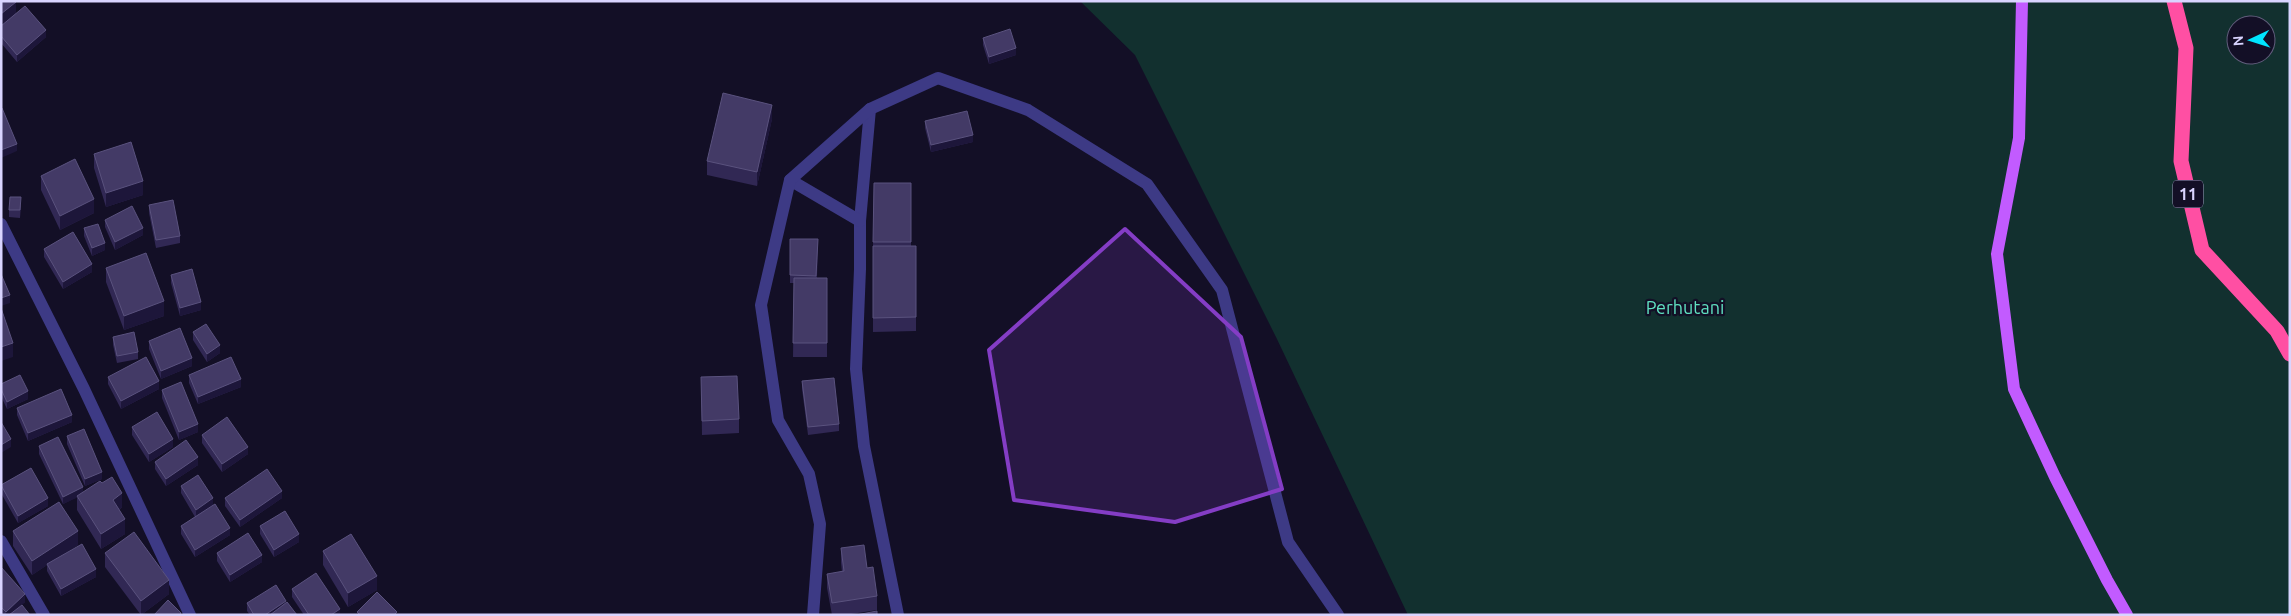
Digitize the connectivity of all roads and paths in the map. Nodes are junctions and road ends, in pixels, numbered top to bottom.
1 (2022, 1) edge
2 (2174, 1) edge
3 (870, 109) junction
4 (790, 180) junction
5 (860, 221) junction
6 (1, 224) edge
7 (2290, 354) edge
8 (1, 541) edge
9 (44, 615) edge
10 (190, 615) edge
11 (813, 615) edge
12 (898, 615) edge
13 (1338, 615) edge
14 (2128, 615) edge

1 - 14 main road
2 - 7 highway, 11
3 - 4 street
3 - 5 street
3 - 13 street
4 - 5 street
4 - 11 street
5 - 12 street
6 - 10 street
8 - 9 street

